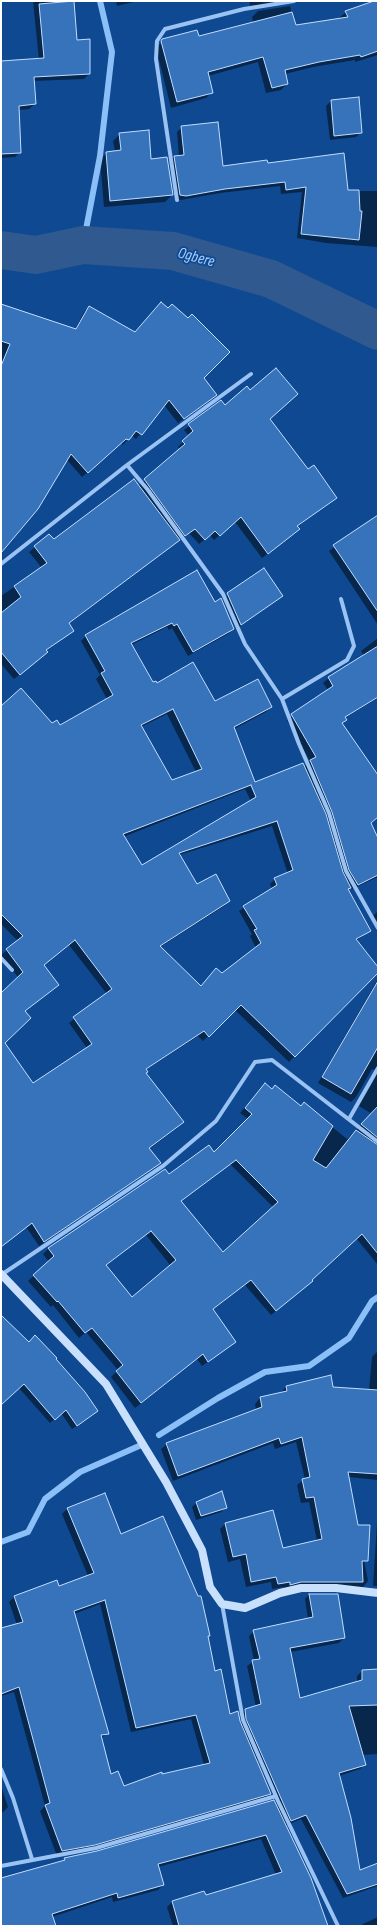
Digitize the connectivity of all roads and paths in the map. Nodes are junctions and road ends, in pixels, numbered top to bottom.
1 (294, 1) edge
2 (177, 200) dead end
3 (251, 374) dead end
4 (127, 465) junction
5 (1, 564) edge
6 (342, 599) dead end
7 (282, 699) junction
8 (378, 928) edge
9 (1, 958) edge
10 (12, 970) dead end
11 (378, 1068) edge
12 (349, 1119) junction
13 (378, 1142) edge
14 (1, 1275) edge
15 (378, 1593) edge
16 (222, 1604) junction
17 (1, 1769) edge
18 (276, 1796) junction
19 (32, 1859) junction
20 (1, 1866) edge
21 (338, 1926) edge

1 - 2 street
3 - 4 street
4 - 5 street
4 - 7 street
6 - 7 street
7 - 8 street
9 - 10 street
11 - 12 street
12 - 13 street
12 - 14 street
14 - 16 street
15 - 16 street
16 - 18 street
17 - 19 street
18 - 19 street
18 - 21 street
19 - 20 street

